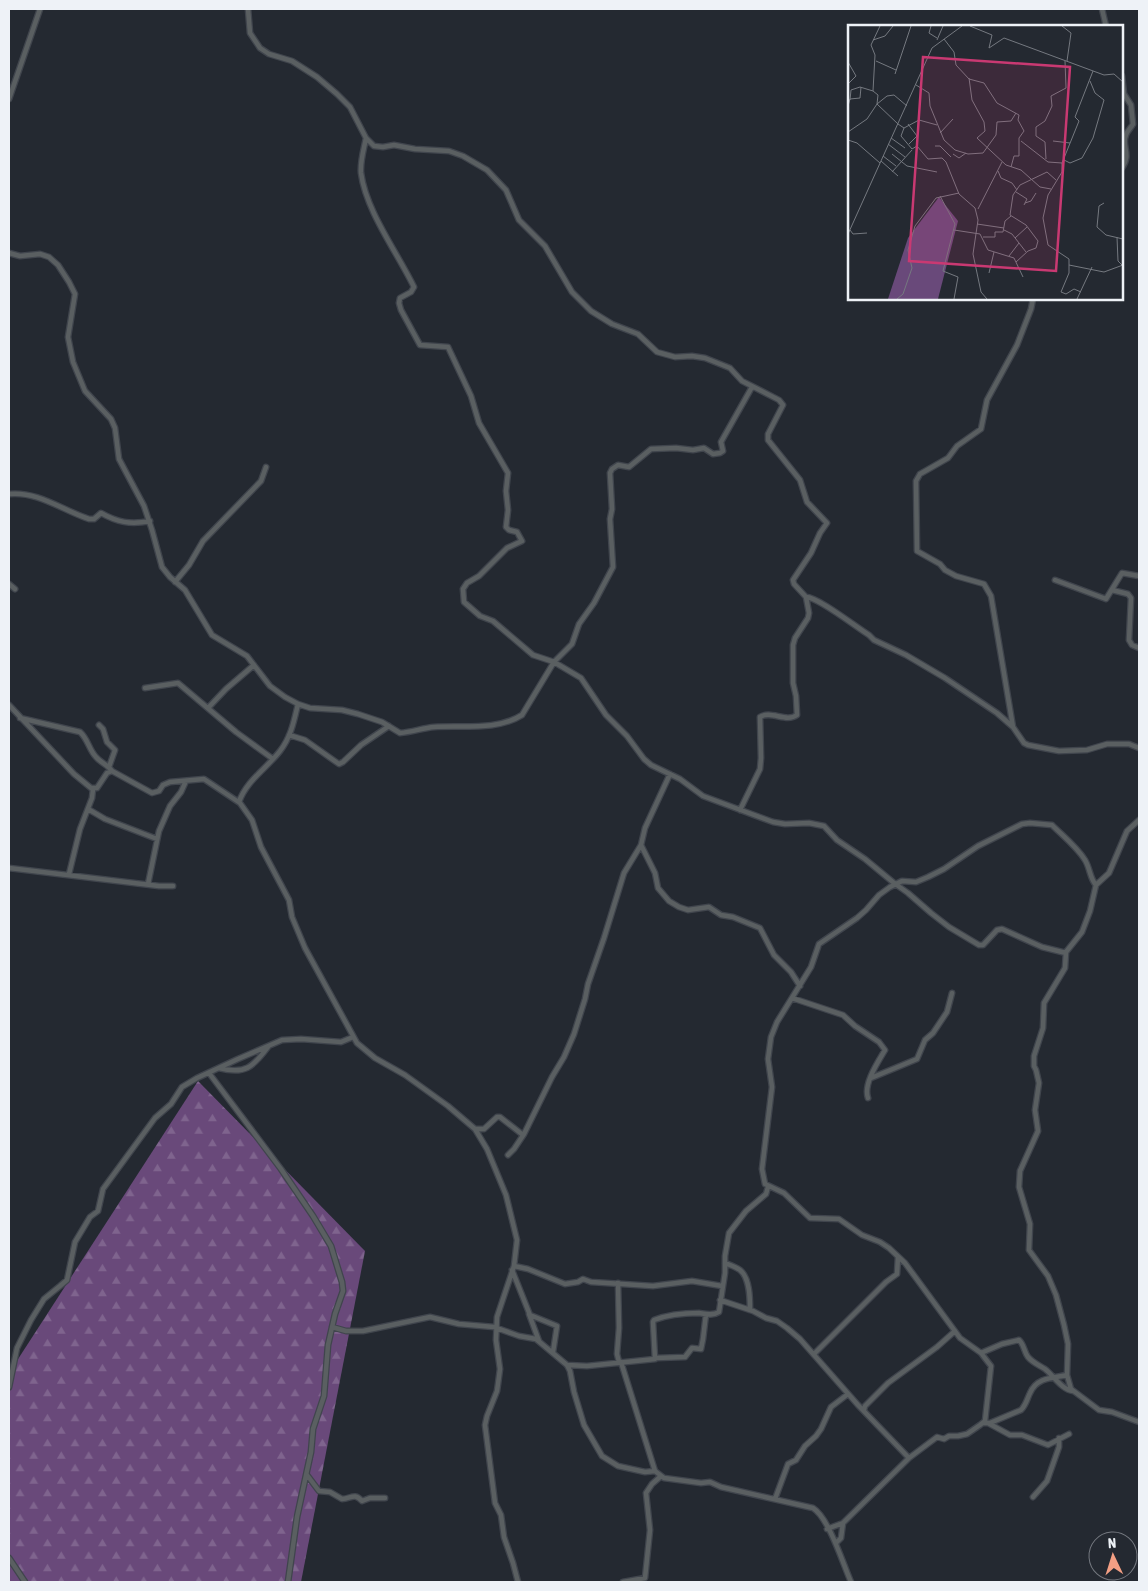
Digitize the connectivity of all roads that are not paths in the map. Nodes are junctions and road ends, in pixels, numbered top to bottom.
1 (40, 9) edge
2 (248, 9) edge
3 (1102, 9) edge
4 (1106, 25) edge
5 (1123, 85) edge
6 (9, 99) edge
7 (366, 138) junction
8 (1123, 166) edge
9 (9, 253) edge
10 (1033, 300) edge
11 (752, 387) junction
12 (266, 467) dead end
13 (9, 494) edge
14 (150, 521) junction
15 (1139, 576) edge
16 (1055, 580) dead end
17 (176, 582) junction
18 (9, 584) edge
19 (15, 589) dead end
20 (1112, 590) junction
21 (806, 597) junction
22 (1139, 648) edge
23 (554, 662) junction
24 (254, 665) junction
25 (145, 688) dead end
26 (298, 704) junction
27 (9, 705) edge
28 (208, 708) junction
29 (20, 718) junction
30 (99, 725) dead end
31 (389, 726) junction
32 (1013, 727) junction
33 (290, 736) junction
34 (1139, 747) edge
35 (1139, 754) edge
36 (273, 759) junction
37 (111, 769) junction
38 (670, 774) junction
39 (186, 781) junction
40 (94, 789) junction
41 (239, 802) junction
42 (88, 809) junction
43 (740, 810) junction
44 (1139, 820) edge
45 (157, 839) junction
46 (641, 844) junction
47 (9, 868) edge
48 (69, 874) junction
49 (148, 884) junction
50 (895, 884) junction
51 (1096, 885) junction
52 (173, 886) dead end
53 (1066, 953) junction
54 (800, 986) junction
55 (952, 993) dead end
56 (792, 998) junction
57 (353, 1037) junction
58 (269, 1046) junction
59 (219, 1068) junction
60 (209, 1073) junction
61 (870, 1079) junction
62 (868, 1098) dead end
63 (475, 1130) junction
64 (523, 1135) junction
65 (508, 1155) dead end
66 (768, 1187) junction
67 (898, 1257) junction
68 (725, 1263) junction
69 (513, 1268) junction
70 (618, 1283) junction
71 (722, 1286) junction
72 (720, 1300) junction
73 (750, 1310) junction
74 (529, 1314) junction
75 (706, 1314) junction
76 (332, 1327) junction
77 (497, 1328) junction
78 (955, 1331) junction
79 (539, 1341) junction
80 (553, 1352) junction
81 (981, 1353) junction
82 (814, 1354) junction
83 (656, 1358) junction
84 (620, 1362) junction
85 (567, 1365) junction
86 (1067, 1375) junction
87 (1055, 1378) junction
88 (9, 1387) edge
89 (1073, 1391) junction
90 (848, 1394) junction
91 (863, 1408) junction
92 (1139, 1422) edge
93 (985, 1423) junction
94 (1069, 1434) dead end
95 (1059, 1438) junction
96 (910, 1458) junction
97 (654, 1471) junction
98 (307, 1475) junction
99 (660, 1477) junction
100 (1033, 1497) dead end
101 (386, 1498) dead end
102 (775, 1499) junction
103 (843, 1523) junction
104 (827, 1529) junction
105 (836, 1543) junction
106 (9, 1558) edge
107 (25, 1582) edge
108 (288, 1582) edge
109 (518, 1582) edge
110 (623, 1582) edge
111 (851, 1582) edge

1 - 6 street
2 - 7 street
3 - 4 street
5 - 8 street
7 - 11 street
7 - 23 street
9 - 14 street
10 - 32 street
11 - 21 street
11 - 23 street
12 - 17 street
13 - 14 street
14 - 17 street
15 - 20 street
16 - 20 street
17 - 24 street
18 - 19 street
20 - 22 street
21 - 32 street
21 - 43 street
23 - 31 street
23 - 38 street
24 - 26 street
24 - 28 street
25 - 28 street
26 - 31 street
26 - 33 street
27 - 29 street
28 - 36 street
29 - 37 street
29 - 40 street
30 - 37 street
31 - 33 street
32 - 34 street
33 - 36 street
34 - 35 street
36 - 41 street
37 - 39 street
37 - 40 street
38 - 43 street
38 - 46 street
39 - 41 street
39 - 45 street
40 - 42 street
41 - 57 street
42 - 45 street
42 - 48 street
43 - 50 street
44 - 51 street
45 - 49 street
46 - 54 street
46 - 64 street
47 - 48 street
48 - 49 street
49 - 52 street
50 - 51 street
50 - 53 street
50 - 54 street
51 - 53 street
53 - 86 street
54 - 56 street
55 - 61 street
56 - 61 street
56 - 66 street
57 - 58 street
57 - 63 street
58 - 59 street
58 - 59 street
59 - 60 street
60 - 76 street
60 - 88 street
61 - 62 street
63 - 64 street
63 - 69 street
64 - 65 street
66 - 67 street
66 - 68 street
67 - 78 street
67 - 82 street
68 - 71 street
68 - 73 street
69 - 70 street
69 - 74 street
69 - 77 street
70 - 71 street
70 - 84 street
71 - 72 street
72 - 73 street
72 - 75 street
73 - 82 street
74 - 79 street
74 - 80 street
75 - 83 street
75 - 83 street
76 - 77 street
76 - 98 street
77 - 79 street
77 - 109 street
78 - 81 street
78 - 91 street
79 - 80 street
80 - 85 street
81 - 87 street
81 - 93 street
82 - 90 street
83 - 84 street
84 - 85 street
84 - 97 street
85 - 97 street
86 - 87 street
86 - 89 street
87 - 89 street
87 - 93 street
89 - 92 street
90 - 91 street
90 - 102 street
91 - 96 street
93 - 95 street
93 - 96 street
94 - 95 street
95 - 100 street
96 - 103 street
97 - 99 street
98 - 101 street
98 - 108 street
99 - 102 street
99 - 110 street
102 - 104 street
103 - 104 street
103 - 105 street
104 - 105 street
105 - 111 street
106 - 107 street

